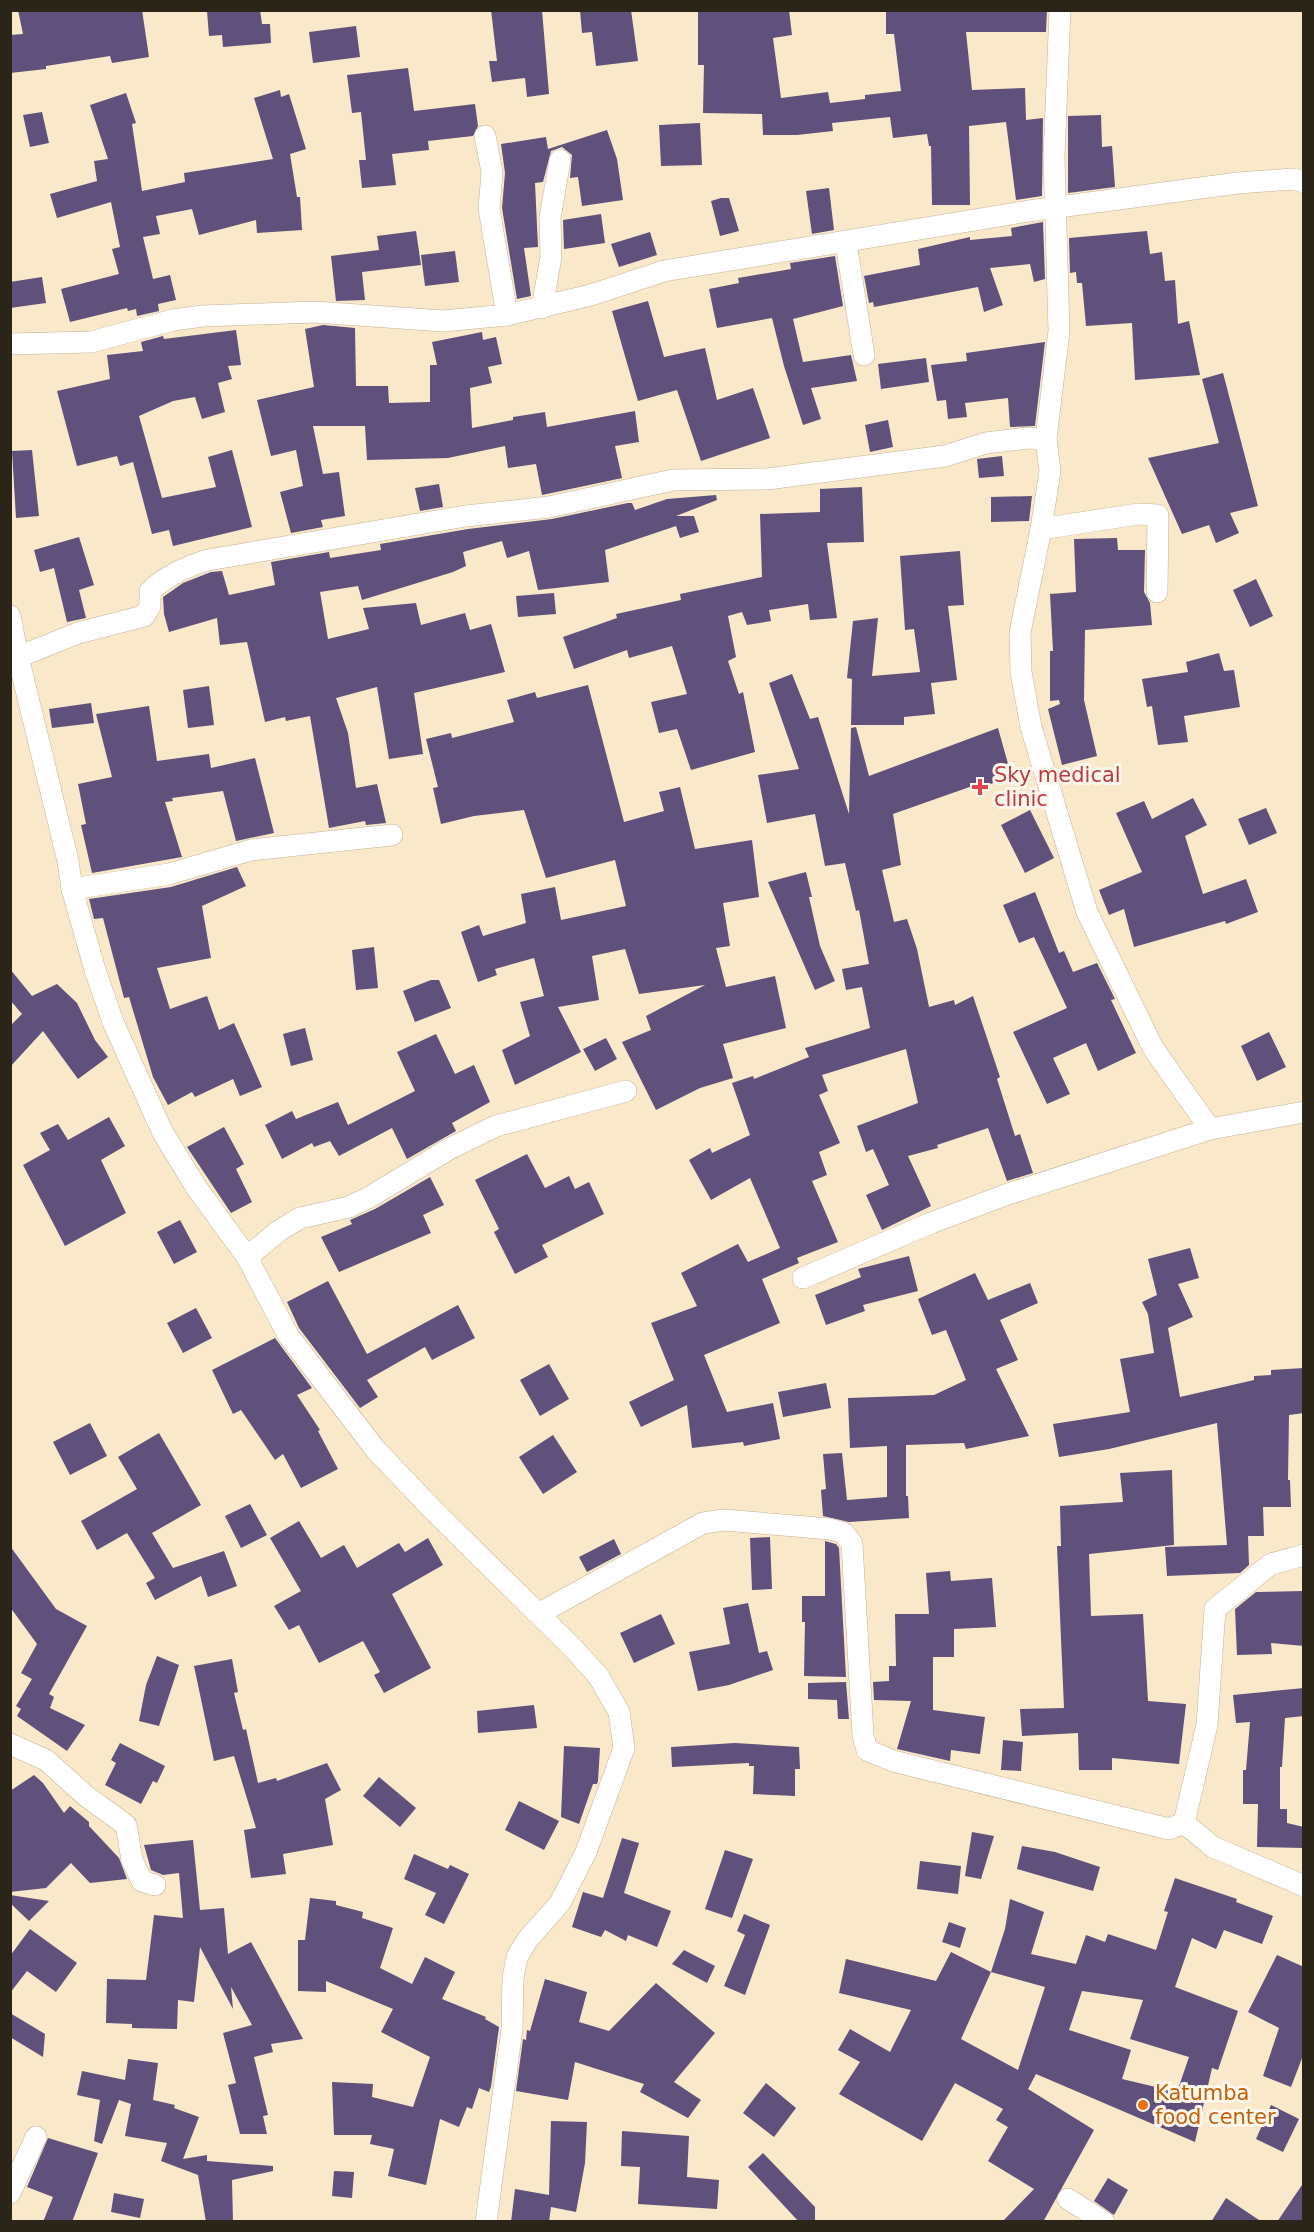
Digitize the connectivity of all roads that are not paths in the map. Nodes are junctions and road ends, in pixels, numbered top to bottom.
1 (1060, 10) edge
2 (485, 136) dead end
3 (560, 159) dead end
4 (1304, 182) edge
5 (1056, 209) junction
6 (846, 243) junction
7 (542, 308) junction
8 (507, 315) junction
9 (10, 344) edge
10 (864, 355) dead end
11 (1046, 439) junction
12 (1041, 528) junction
13 (1156, 592) dead end
14 (10, 616) edge
15 (18, 657) junction
16 (392, 834) dead end
17 (72, 889) junction
18 (626, 1091) dead end
19 (1304, 1112) edge
20 (1210, 1129) junction
21 (247, 1257) junction
22 (803, 1278) dead end
23 (1304, 1556) edge
24 (540, 1613) junction
25 (10, 1744) edge
26 (1184, 1823) junction
27 (155, 1885) dead end
28 (1304, 1886) edge
29 (36, 2137) dead end
30 (10, 2193) edge
31 (1068, 2199) dead end
32 (486, 2222) edge
33 (1104, 2222) edge

1 - 5 street
2 - 8 street
3 - 7 street
4 - 5 street
5 - 6 street
5 - 11 street
6 - 7 street
6 - 10 street
7 - 8 street
8 - 9 street
11 - 12 street
11 - 15 street
12 - 13 street
12 - 20 street
14 - 15 street
15 - 17 street
16 - 17 street
17 - 21 street
18 - 21 street
19 - 20 street
20 - 22 street
21 - 24 street
23 - 26 street
24 - 26 street
24 - 32 street
25 - 27 street
26 - 28 street
29 - 30 street
31 - 33 street

